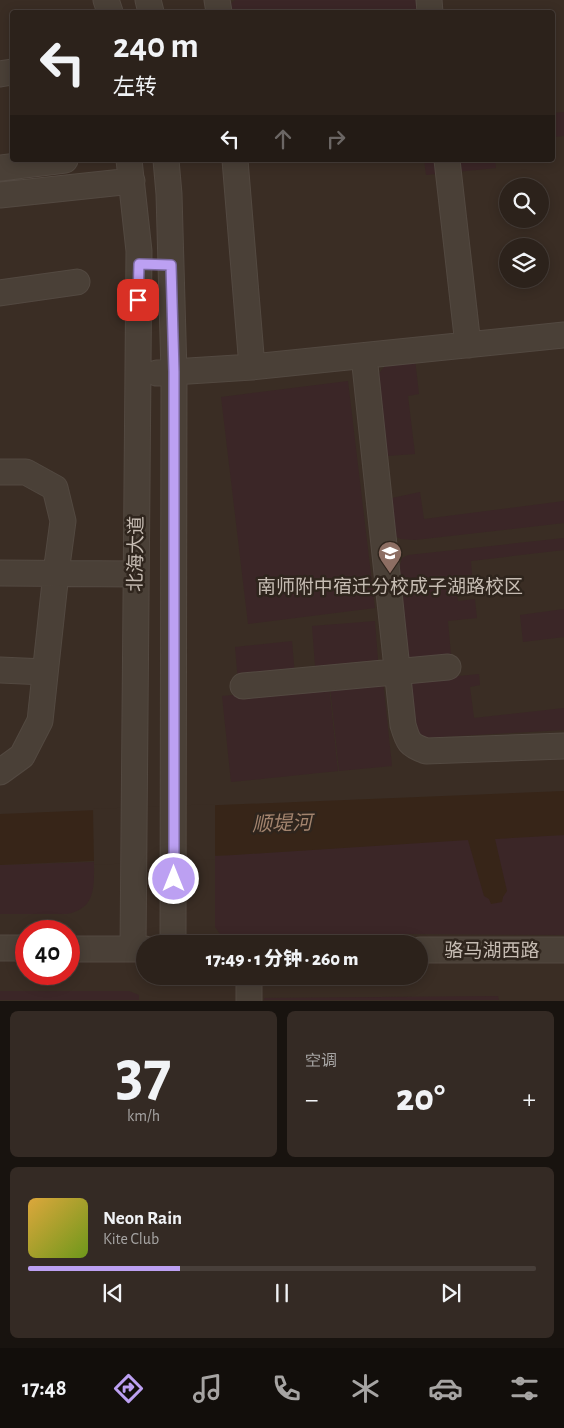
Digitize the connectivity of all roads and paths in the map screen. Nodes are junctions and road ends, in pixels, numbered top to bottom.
1 (49, 162) edge
2 (166, 162) edge
3 (235, 162) edge
4 (447, 162) edge
5 (0, 168) edge
6 (130, 170) edge
7 (0, 195) edge
8 (139, 264) junction
9 (171, 265) junction
10 (77, 282) dead end
11 (0, 293) edge
12 (564, 336) edge
13 (468, 345) junction
14 (364, 356) junction
15 (252, 367) junction
16 (174, 372) junction
17 (137, 374) junction
18 (0, 472) edge
19 (0, 572) edge
20 (56, 572) junction
21 (135, 574) junction
22 (448, 667) dead end
23 (0, 670) edge
24 (45, 672) junction
25 (398, 672) junction
26 (243, 686) dead end
27 (564, 746) edge
28 (0, 772) edge
29 (138, 935) edge
30 (173, 935) edge
31 (0, 948) edge
32 (15, 948) edge
33 (80, 949) edge
34 (136, 949) edge
35 (428, 950) edge
36 (564, 950) edge
37 (249, 985) edge
38 (248, 1000) edge

1 - 5 street
2 - 9 street, 北海大道
3 - 15 street
4 - 13 street
6 - 7 street
6 - 8 street, 北海大道
8 - 9 street
8 - 17 street, 北海大道
9 - 16 street, 北海大道
10 - 11 street
12 - 13 street
13 - 14 street
14 - 15 street
14 - 25 street
15 - 16 street
16 - 17 street
16 - 30 street, 北海大道
17 - 21 street, 北海大道
18 - 20 street
19 - 20 street
20 - 21 street
20 - 24 street
21 - 29 street, 北海大道
22 - 25 street
23 - 24 street
24 - 28 street
25 - 26 street
25 - 27 street
31 - 32 street
33 - 34 street
35 - 36 street, 骆马湖西路
37 - 38 street

